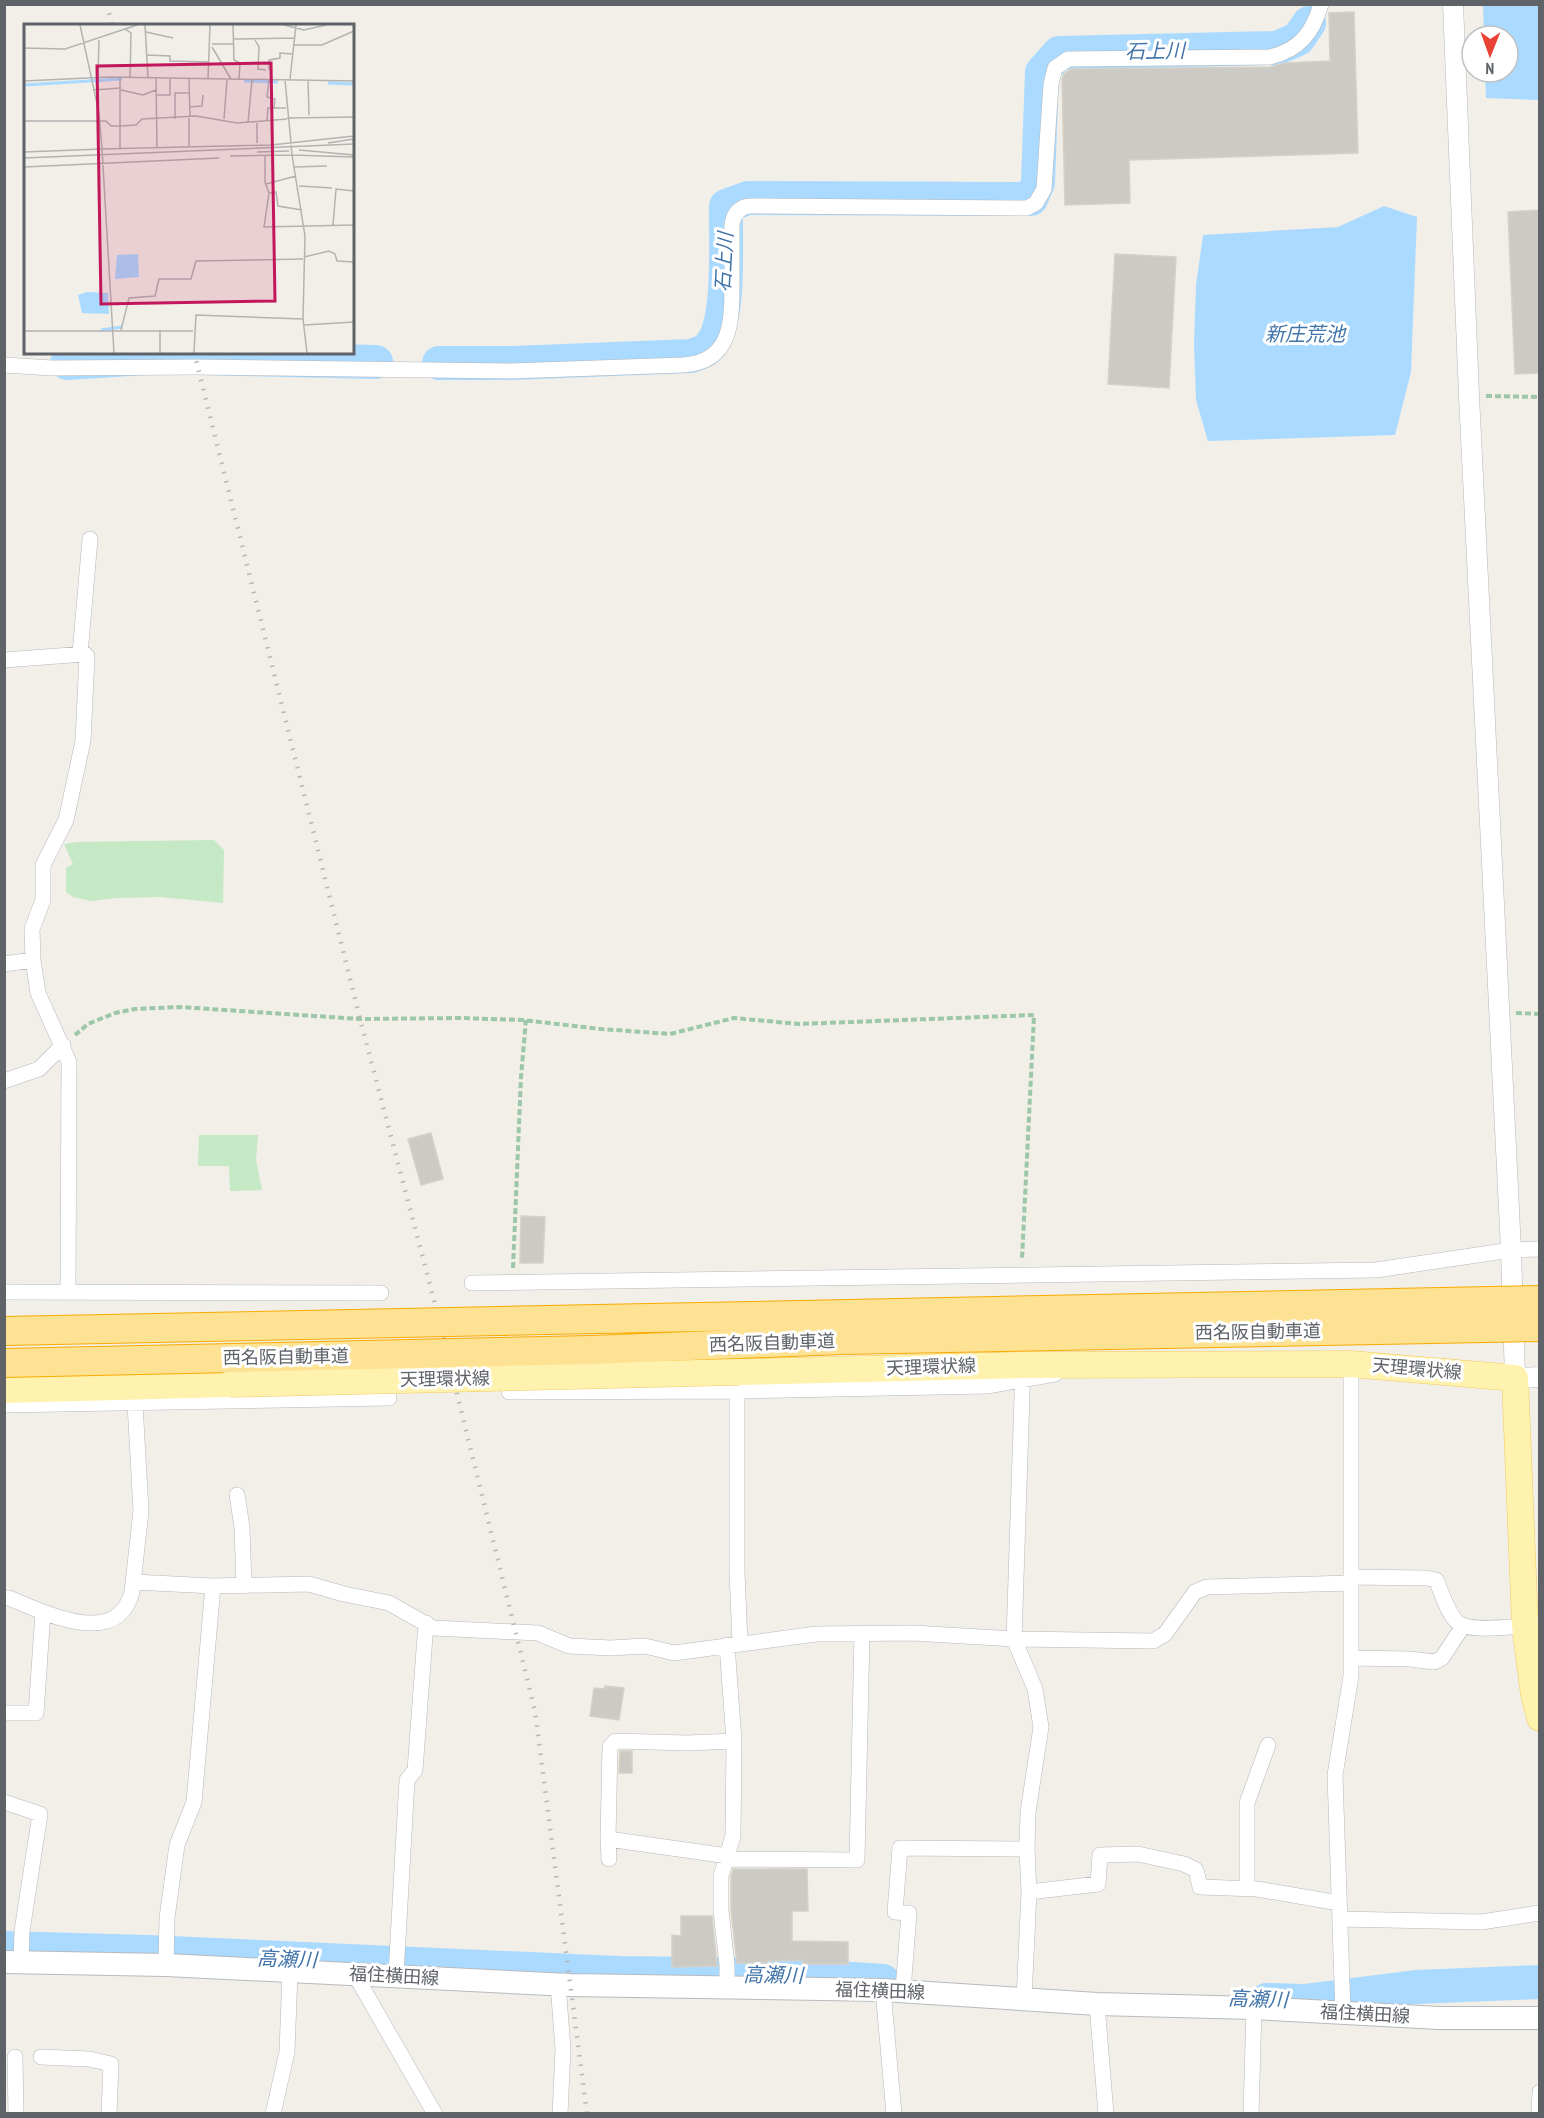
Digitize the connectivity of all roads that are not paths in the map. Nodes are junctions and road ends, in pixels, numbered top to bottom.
1 (1321, 4) edge
2 (1453, 4) edge
3 (4, 365) edge
4 (90, 539) dead end
5 (80, 654) junction
6 (4, 660) edge
7 (33, 960) junction
8 (4, 964) edge
9 (63, 1045) junction
10 (4, 1081) edge
11 (1539, 1249) edge
12 (1512, 1250) junction
13 (472, 1283) dead end
14 (4, 1292) edge
15 (68, 1292) junction
16 (381, 1293) dead end
17 (1539, 1299) edge
18 (1539, 1327) edge
19 (4, 1330) edge
20 (4, 1363) edge
21 (1351, 1364) junction
22 (1022, 1373) junction
23 (1527, 1377) edge
24 (738, 1382) junction
25 (4, 1390) edge
26 (509, 1392) dead end
27 (389, 1398) dead end
28 (135, 1403) junction
29 (4, 1405) edge
30 (237, 1495) dead end
31 (1351, 1580) junction
32 (134, 1582) junction
33 (213, 1586) junction
34 (244, 1586) junction
35 (4, 1598) edge
36 (43, 1612) junction
37 (426, 1623) junction
38 (1532, 1625) edge
39 (1463, 1626) junction
40 (862, 1634) junction
41 (1014, 1639) junction
42 (734, 1644) junction
43 (1351, 1658) junction
44 (4, 1713) edge
45 (1539, 1718) edge
46 (734, 1741) junction
47 (1268, 1745) dead end
48 (4, 1802) edge
49 (608, 1839) junction
50 (1027, 1849) junction
51 (728, 1858) junction
52 (609, 1859) dead end
53 (1246, 1888) junction
54 (1029, 1892) junction
55 (1339, 1903) junction
56 (1539, 1913) edge
57 (1340, 1919) junction
58 (13, 1962) edge
59 (166, 1965) junction
60 (290, 1972) junction
61 (354, 1973) junction
62 (396, 1976) junction
63 (727, 1978) junction
64 (558, 1984) junction
65 (893, 1991) junction
66 (1024, 1999) junction
67 (1097, 2004) junction
68 (1254, 2008) junction
69 (1343, 2013) junction
70 (1539, 2018) edge
71 (15, 2056) dead end
72 (41, 2057) dead end
73 (1539, 2092) edge
74 (16, 2114) edge
75 (109, 2114) edge
76 (273, 2114) edge
77 (435, 2114) edge
78 (560, 2114) edge
79 (894, 2114) edge
80 (1106, 2114) edge
81 (1251, 2114) edge
82 (1539, 2114) edge

1 - 3 street
2 - 12 street
4 - 5 street
5 - 6 street
5 - 7 street
7 - 8 street
7 - 9 street
9 - 10 street
9 - 15 street
11 - 12 street
12 - 13 street
12 - 23 street
14 - 15 street
15 - 16 street
17 - 19 highway, 西名阪自動車道, bridge
18 - 20 highway, 西名阪自動車道, bridge
21 - 22 main road, 天理環状線
21 - 23 main road, 天理環状線
21 - 31 street
22 - 24 main road, 天理環状線
22 - 41 street
23 - 38 main road
24 - 25 main road, 天理環状線, bridge
24 - 26 street
24 - 42 street
27 - 28 street
28 - 29 street
28 - 32 street
30 - 34 street
31 - 39 street
31 - 41 street
31 - 43 street
32 - 33 street
32 - 36 street
33 - 34 street
33 - 59 street
34 - 37 street
35 - 36 street
36 - 44 street
37 - 42 street
37 - 62 street
38 - 39 street
38 - 45 main road
39 - 43 street
40 - 41 street
40 - 42 street
40 - 51 street
41 - 50 street
42 - 46 street
43 - 55 street
46 - 49 street
46 - 51 street
47 - 53 street
48 - 58 street
49 - 51 street
49 - 52 street
50 - 54 street
50 - 65 street
51 - 63 street
53 - 54 street
53 - 55 street
54 - 66 street
55 - 57 street
56 - 57 street
57 - 69 street
58 - 59 main road, 福住横田線
59 - 60 main road, 福住横田線
60 - 61 main road, 福住横田線
60 - 76 street
61 - 62 main road, 福住横田線
61 - 77 street
62 - 64 main road, 福住横田線
63 - 64 main road, 福住横田線
63 - 65 main road, 福住横田線
64 - 78 street
65 - 66 main road, 福住横田線
65 - 79 street
66 - 67 main road, 福住横田線
67 - 68 main road, 福住横田線
67 - 80 street
68 - 69 main road, 福住横田線
68 - 81 street
69 - 70 main road, 福住横田線
71 - 74 street
72 - 75 street
73 - 82 street

